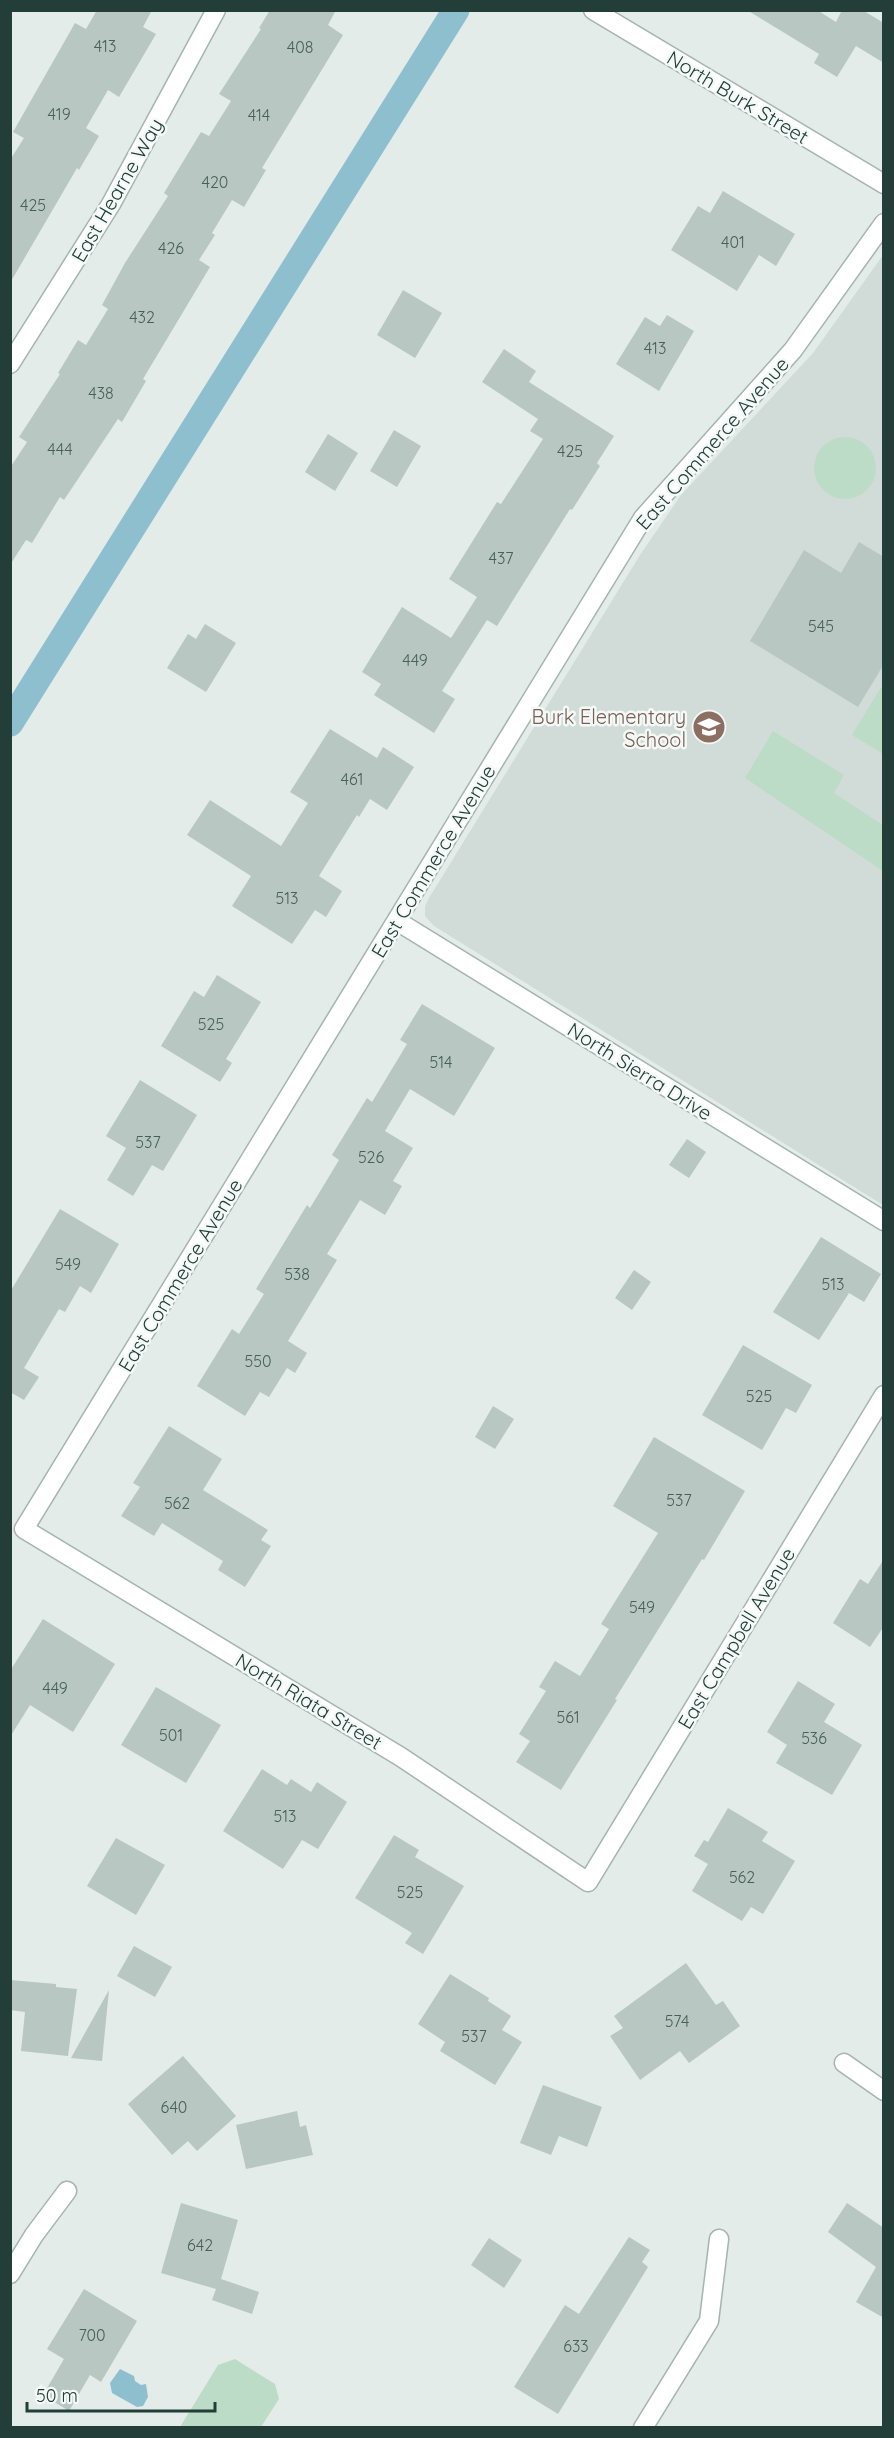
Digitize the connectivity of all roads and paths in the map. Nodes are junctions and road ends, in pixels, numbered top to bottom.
1 (216, 10) edge
2 (593, 10) edge
3 (884, 184) edge
4 (884, 223) edge
5 (10, 364) edge
6 (397, 921) junction
7 (884, 1221) edge
8 (884, 1395) edge
9 (24, 1529) joint
10 (588, 1882) joint
11 (844, 2063) dead end
12 (884, 2091) edge
13 (67, 2191) dead end
14 (719, 2239) dead end
15 (10, 2274) edge
16 (643, 2427) edge

1 - 5 street, East Hearne Way
2 - 3 street, North Burk Street
4 - 6 street, East Commerce Avenue
6 - 7 street, North Sierra Drive
6 - 9 street, East Commerce Avenue
8 - 10 street, East Campbell Avenue
9 - 10 street, North Riata Street
11 - 12 street
13 - 15 street
14 - 16 street

